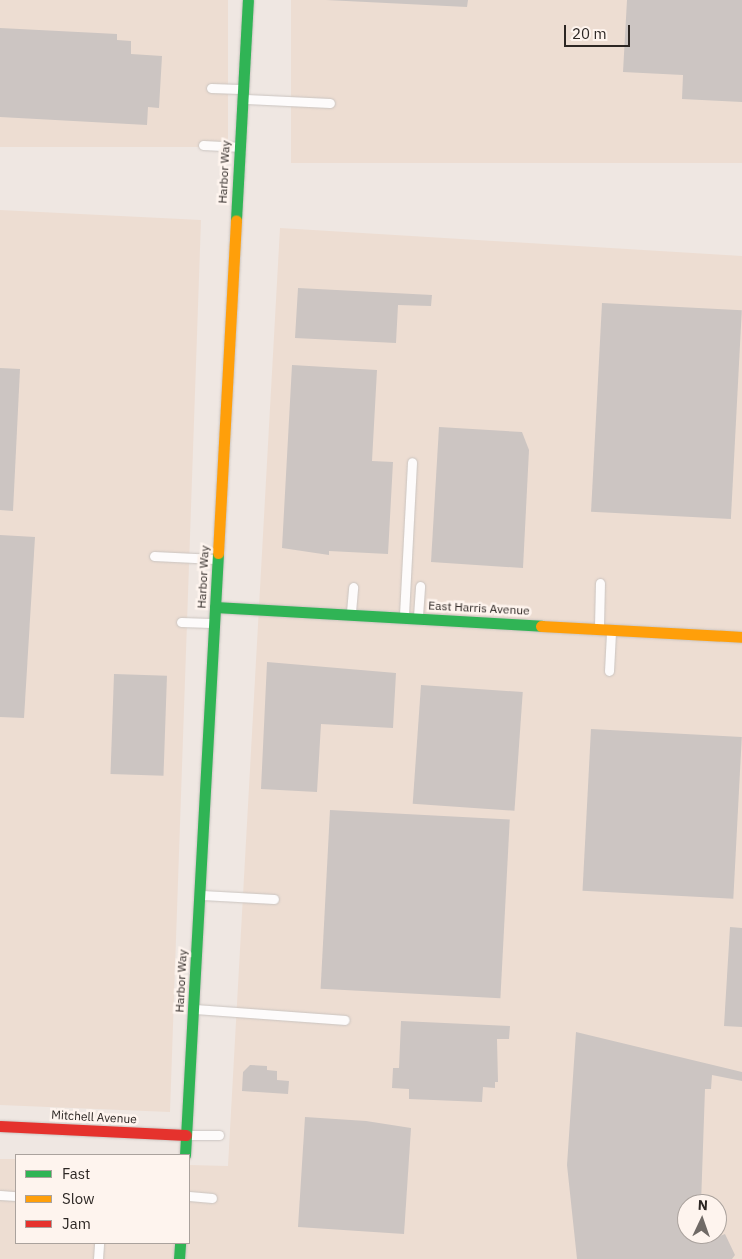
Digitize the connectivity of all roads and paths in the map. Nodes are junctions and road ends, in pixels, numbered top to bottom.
1 (248, 0) edge
2 (211, 88) dead end
3 (242, 94) junction
4 (330, 103) dead end
5 (203, 145) dead end
6 (240, 147) junction
7 (412, 462) dead end
8 (154, 556) dead end
9 (217, 559) junction
10 (600, 583) dead end
11 (420, 586) dead end
12 (353, 587) dead end
13 (215, 607) junction
14 (350, 615) junction
15 (404, 618) junction
16 (418, 619) junction
17 (181, 622) dead end
18 (214, 624) junction
19 (599, 629) junction
20 (611, 629) junction
21 (742, 636) edge
22 (609, 671) dead end
23 (199, 895) junction
24 (274, 899) dead end
25 (193, 1009) junction
26 (345, 1020) dead end
27 (0, 1126) edge
28 (219, 1135) dead end
29 (186, 1136) junction
30 (185, 1154) edge
31 (0, 1194) edge
32 (15, 1196) edge
33 (190, 1196) edge
34 (212, 1198) dead end
35 (99, 1244) edge
36 (180, 1244) edge
37 (98, 1259) edge
38 (180, 1259) edge

1 - 3 street, Harbor Way
2 - 3 lane
3 - 4 lane
3 - 6 street, Harbor Way
5 - 6 lane
6 - 9 street, Harbor Way
7 - 15 lane
8 - 9 lane
9 - 13 street, Harbor Way
10 - 19 lane
11 - 16 lane
12 - 14 lane
13 - 14 street, East Harris Avenue
13 - 18 street, Harbor Way
14 - 15 street, East Harris Avenue
15 - 16 street, East Harris Avenue
16 - 19 street, East Harris Avenue
17 - 18 lane
18 - 23 street, Harbor Way
19 - 20 street, East Harris Avenue
20 - 21 street, East Harris Avenue
20 - 22 lane
23 - 24 lane
23 - 25 street, Harbor Way
25 - 26 lane
25 - 29 street, Harbor Way
27 - 29 street, Mitchell Avenue
28 - 29 lane
29 - 30 street, Harbor Way
31 - 32 lane
33 - 34 lane
35 - 37 lane
36 - 38 street

